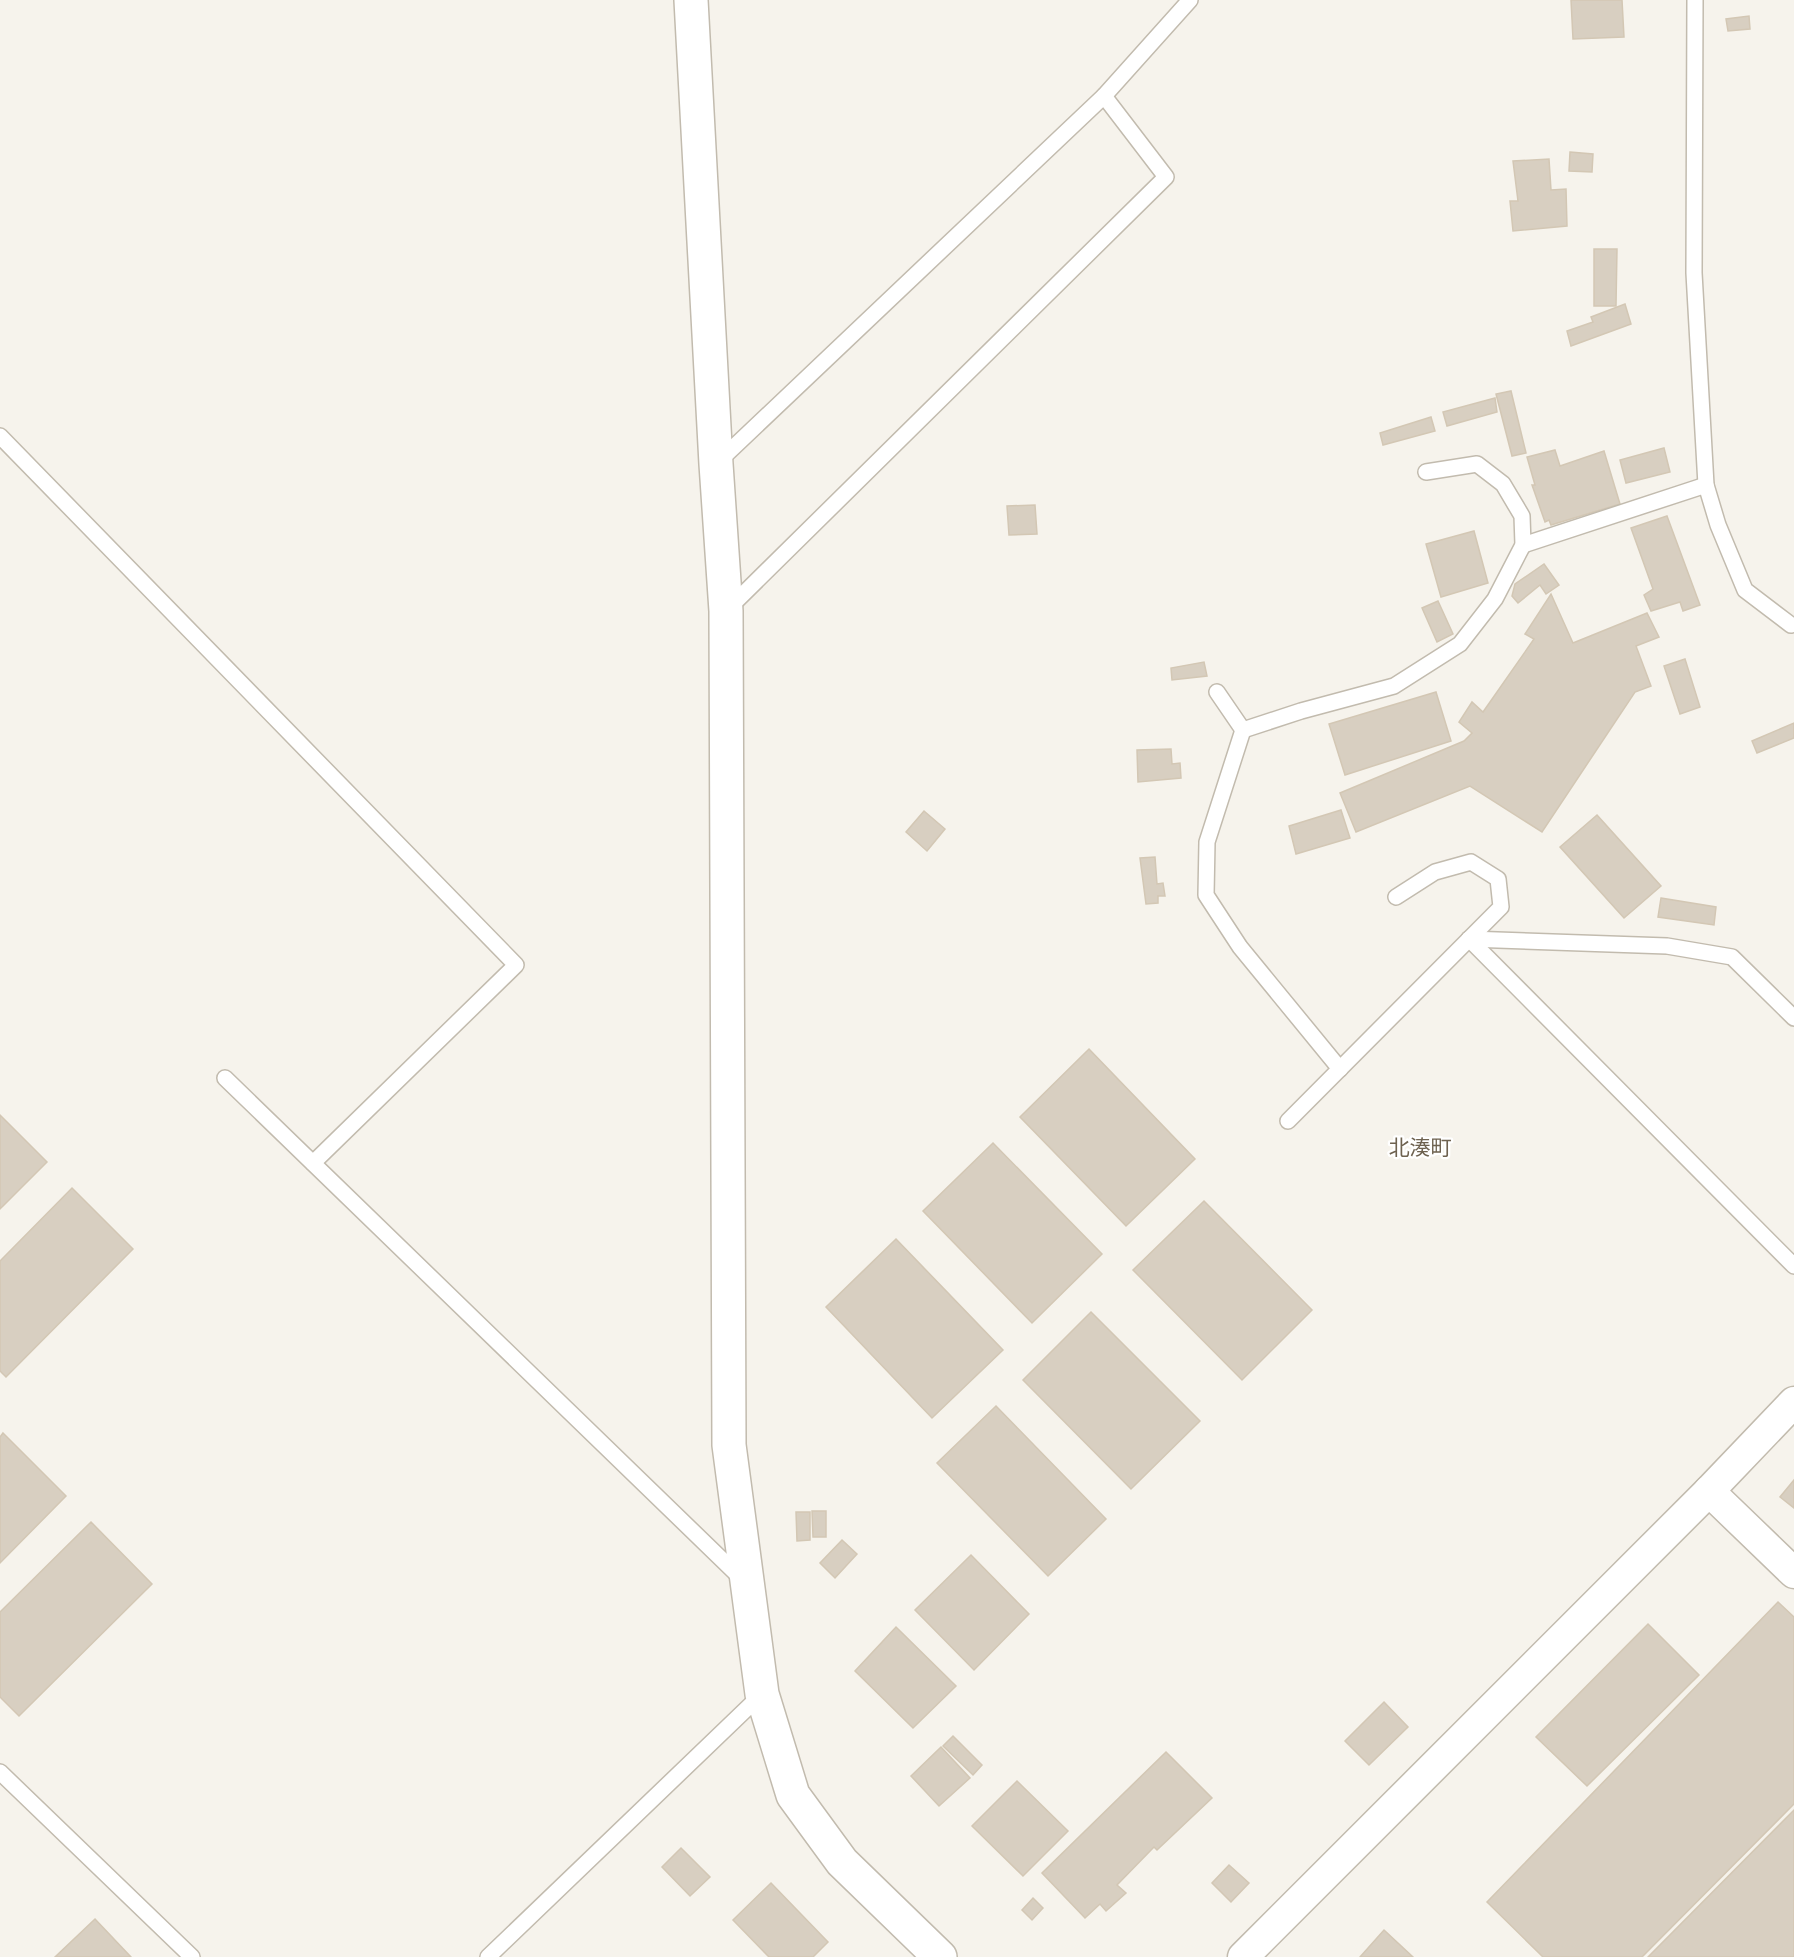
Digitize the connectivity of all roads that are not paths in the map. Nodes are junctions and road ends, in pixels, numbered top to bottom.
1 (691, 0) edge
2 (1190, 0) edge
3 (1695, 0) edge
4 (1104, 96) junction
5 (0, 436) edge
6 (716, 464) junction
7 (1426, 472) dead end
8 (1706, 485) junction
9 (1523, 545) junction
10 (726, 611) junction
11 (1791, 624) dead end
12 (1217, 692) dead end
13 (1243, 730) junction
14 (1396, 897) dead end
15 (1469, 939) junction
16 (1794, 1018) edge
17 (1340, 1069) junction
18 (225, 1078) dead end
19 (1288, 1121) dead end
20 (313, 1163) junction
21 (1794, 1266) edge
22 (1794, 1402) edge
23 (1709, 1491) junction
24 (1794, 1573) edge
25 (748, 1584) junction
26 (762, 1695) junction
27 (0, 1772) edge
28 (192, 1957) edge
29 (488, 1957) edge
30 (940, 1957) edge
31 (1244, 1957) edge

1 - 6 street
2 - 4 lane
3 - 8 lane
4 - 6 lane
4 - 10 lane
5 - 20 lane
6 - 10 street
7 - 9 lane
8 - 9 lane
8 - 11 lane
9 - 13 lane
10 - 25 street
12 - 13 lane
13 - 17 lane
14 - 15 lane
15 - 16 lane
15 - 17 lane
15 - 21 lane
17 - 19 lane
18 - 20 lane
20 - 25 lane
22 - 23 street
23 - 24 street
23 - 31 street
25 - 26 street
26 - 29 lane
26 - 30 street
27 - 28 lane

